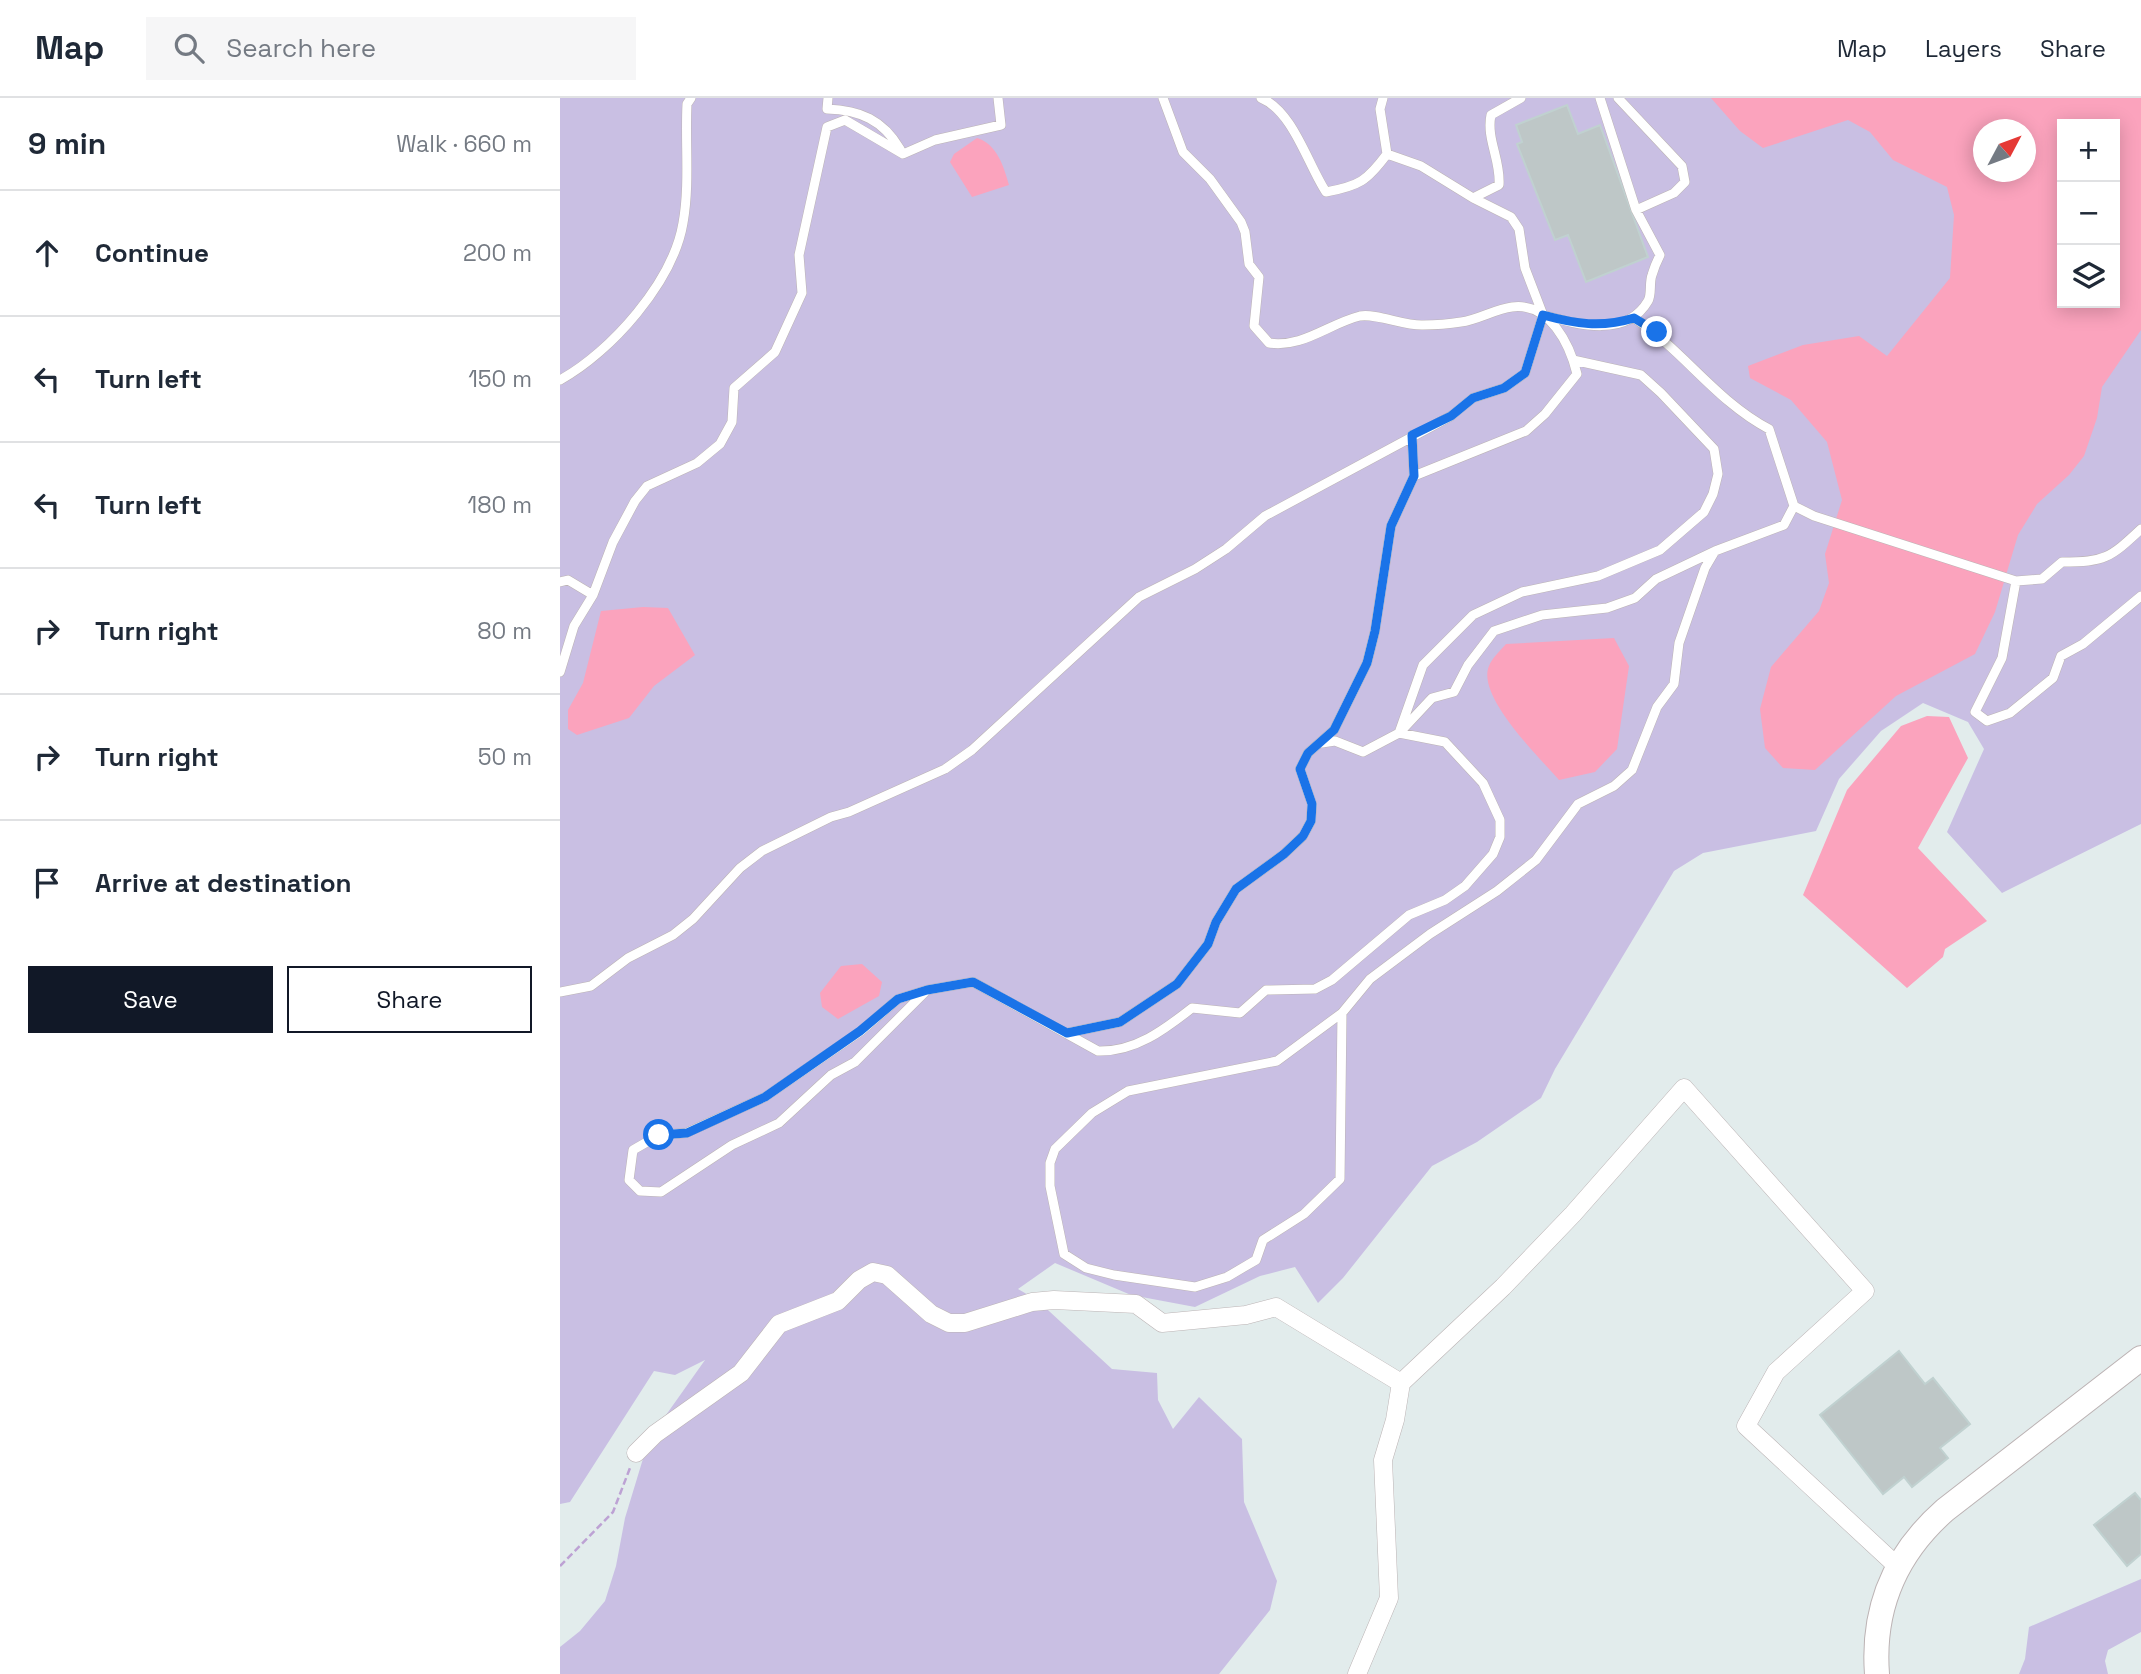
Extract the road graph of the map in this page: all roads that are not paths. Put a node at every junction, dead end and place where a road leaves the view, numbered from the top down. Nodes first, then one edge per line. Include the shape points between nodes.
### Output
1 (691, 98) edge
2 (828, 98) edge
3 (998, 98) edge
4 (1163, 98) edge
5 (1261, 98) edge
6 (1383, 98) edge
7 (1521, 98) edge
8 (1600, 98) edge
9 (1618, 98) edge
10 (903, 154) junction
11 (1387, 154) junction
12 (1473, 198) junction
13 (1636, 212) junction
14 (1543, 315) junction
15 (1634, 318) junction
16 (1573, 360) junction
17 (560, 380) edge
18 (1412, 435) junction
19 (1414, 476) junction
20 (1794, 506) junction
21 (2141, 529) edge
22 (1715, 551) junction
23 (560, 582) edge
24 (2017, 582) junction
25 (593, 595) junction
26 (2141, 596) edge
27 (560, 672) edge
28 (1399, 733) junction
29 (1322, 743) junction
30 (927, 990) junction
31 (560, 992) edge
32 (1342, 1013) junction
33 (1067, 1033) junction
34 (2141, 1358) edge
35 (1401, 1383) junction
36 (636, 1453) road end
37 (1897, 1566) junction
38 (1357, 1674) edge
39 (1877, 1674) edge

1 - 17 lane via 687,104 683,222 673,258 614,338
2 - 10 lane via 827,109 866,115 890,132
3 - 10 lane via 1001,125 935,140
4 - 14 lane via 1183,152 1210,179 1245,232 1249,264 1259,277 1254,326 1269,343 1285,346 1362,315 1414,326 1463,322 1513,307 1528,307
5 - 11 lane via 1300,137 1309,167 1326,192 1350,188 1368,178
6 - 11 lane via 1380,109
7 - 12 lane via 1491,115 1499,185
8 - 13 lane
9 - 13 lane via 1682,166 1685,182 1674,194
10 - 25 lane via 845,120 827,127 799,255 802,293 780,343 734,388 732,422 720,444 697,463 647,486 635,501 612,542
11 - 12 lane via 1421,166
12 - 14 lane via 1511,217 1519,229 1525,268
13 - 15 lane via 1660,255 1651,276 1649,299
14 - 15 lane via 1585,326
14 - 16 lane via 1570,346
14 - 18 lane via 1525,373
15 - 20 lane via 1682,355 1717,394 1769,429
16 - 19 lane via 1577,374 1526,431
16 - 28 lane via 1640,375 1661,393 1714,449 1718,474 1713,494 1704,512 1660,550 1598,576 1522,592 1473,615 1423,665
18 - 19 lane
18 - 31 lane via 1265,516 1195,569 1139,597 972,750 945,769 762,851 673,935 628,958 591,986
19 - 29 lane via 1391,526 1367,663 1334,730
20 - 22 lane via 1784,525
20 - 24 lane
21 - 24 lane via 2115,553 2095,562 2062,562 2042,579
22 - 28 lane via 1656,579 1634,598 1574,614 1542,615 1494,631 1454,692 1432,698
22 - 32 lane via 1679,643 1674,684 1657,707 1632,770 1614,786 1578,804 1536,860 1370,979
23 - 25 lane via 568,580
24 - 26 lane via 2002,659 1975,712 1987,722 2010,713 2053,678 2062,656
25 - 27 lane via 574,626
28 - 29 lane via 1363,752 1335,741
28 - 33 lane via 1433,737 1457,752 1483,783 1500,820 1493,854 1465,887 1409,915 1352,966 1315,989 1266,990 1240,1013 1192,1008 1154,1036 1118,1052 1098,1051
29 - 33 lane via 1308,753 1300,769 1312,804 1311,821 1303,836 1236,889 1208,944 1177,984 1120,1022
30 - 30 lane via 855,1062 831,1075 779,1123 732,1145 661,1192 640,1191 629,1180 633,1150 643,1142 659,1135 687,1133 765,1097 898,999
30 - 33 lane via 973,982
32 - 32 lane via 1340,1179 1304,1214 1263,1240 1256,1260 1227,1277 1195,1287 1086,1268 1064,1254 1050,1163 1055,1149 1092,1114 1128,1091 1277,1061
34 - 37 street via 1937,1517
35 - 36 street via 1276,1307 1246,1315 1162,1323 1136,1304 1054,1300 958,1324 941,1321 894,1279 873,1272 838,1301 779,1324 741,1373 655,1434
35 - 37 street via 1503,1287 1684,1088 1865,1291 1776,1372 1746,1426
35 - 38 street via 1382,1460 1390,1598
37 - 39 street via 1885,1592 1877,1631

